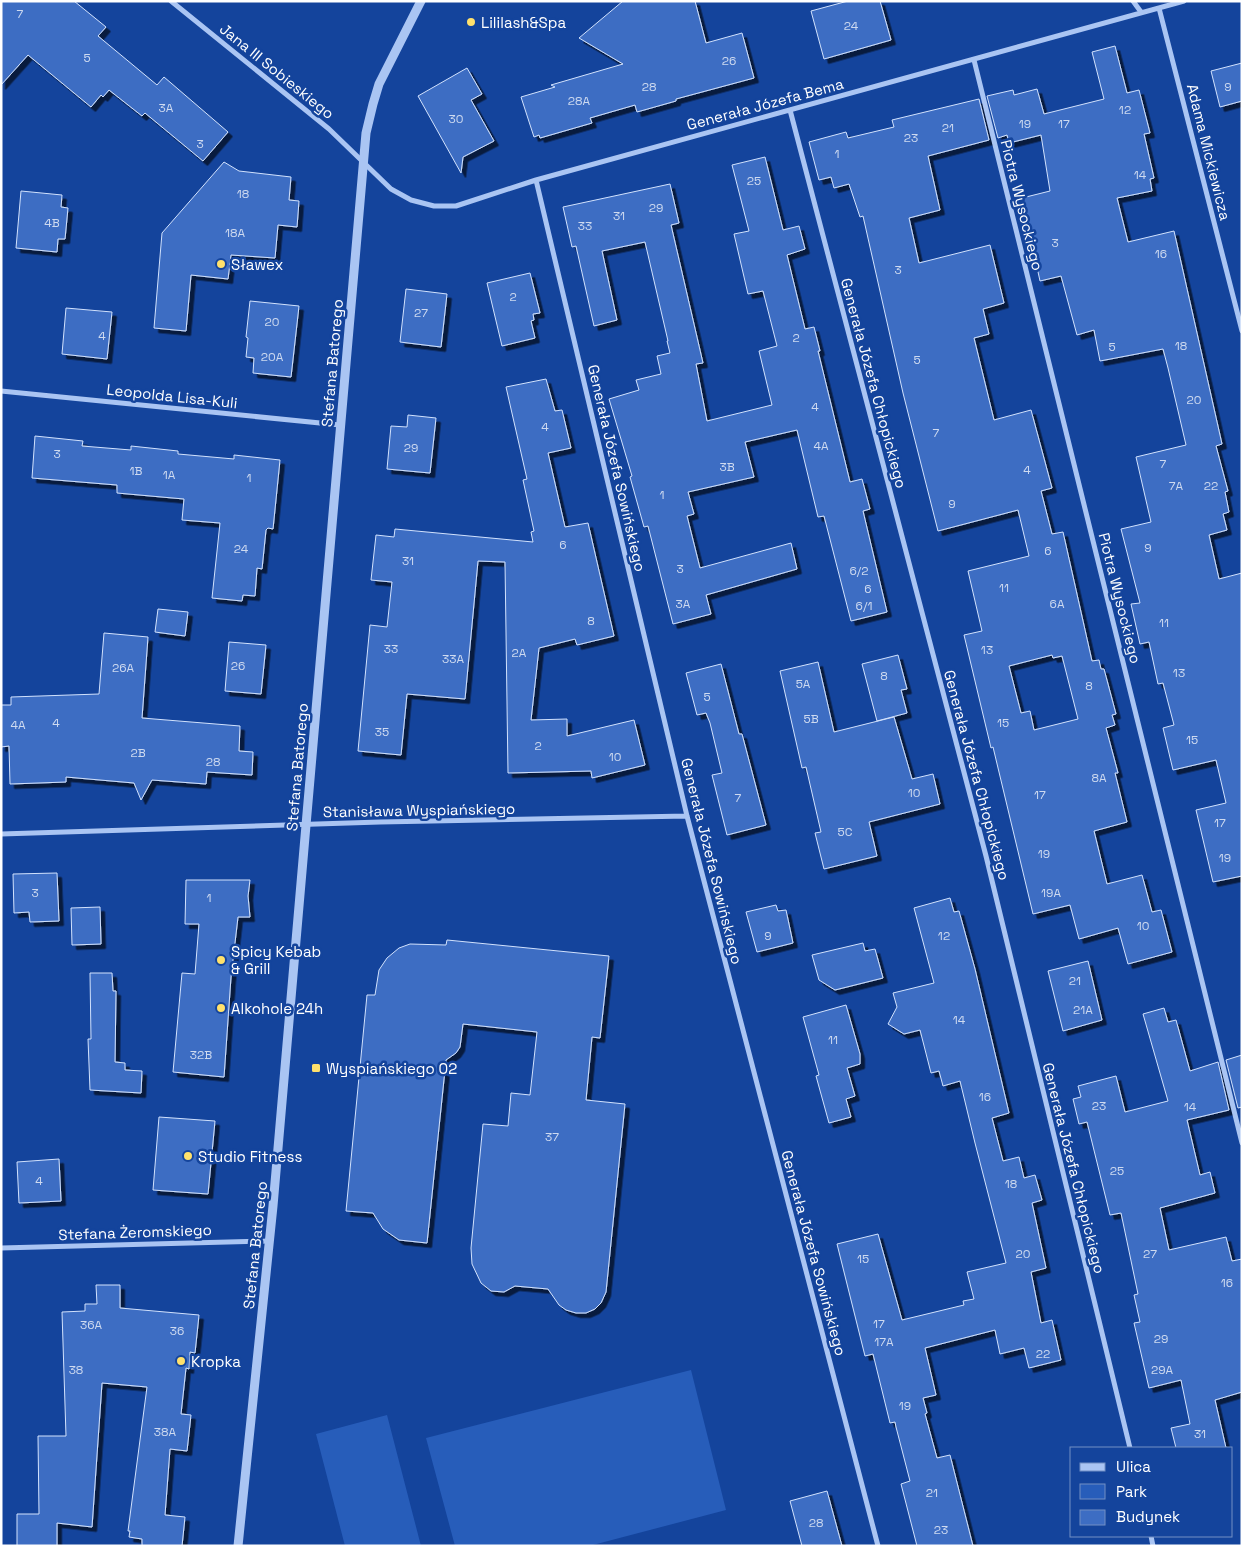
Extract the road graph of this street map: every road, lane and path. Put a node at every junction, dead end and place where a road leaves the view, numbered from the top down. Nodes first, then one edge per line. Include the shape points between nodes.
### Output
1 (171, 1) edge
2 (421, 1) edge
3 (1133, 1) edge
4 (1184, 1) edge
5 (1159, 8) junction
6 (1141, 12) junction
7 (974, 60) junction
8 (790, 110) junction
9 (364, 163) junction
10 (536, 180) junction
11 (1242, 331) edge
12 (1, 391) edge
13 (340, 425) junction
14 (687, 816) junction
15 (306, 825) junction
16 (1, 834) edge
17 (1242, 1143) edge
18 (269, 1241) junction
19 (1, 1248) edge
20 (1130, 1447) edge
21 (238, 1546) edge
22 (878, 1546) edge

1 - 9 street, Jana III Sobieskiego via 330,129
2 - 9 street, Stefana Batorego via 379,84 366,133
3 - 6 street
4 - 5 street, Generała Józefa Bema
5 - 6 street, Generała Józefa Bema
5 - 11 street, Adama Mickiewicza
6 - 7 street, Generała Józefa Bema
7 - 8 street, Generała Józefa Bema
7 - 17 street, Piotra Wysockiego
8 - 10 street, Generała Józefa Bema
8 - 20 street, Generała Józefa Chłopickiego via 986,856
9 - 10 street, Generała Józefa Bema via 392,189 410,200 434,206 456,206
9 - 13 street, Stefana Batorego
10 - 14 street, Generała Józefa Sowińskiego
12 - 13 street, Leopolda Lisa-Kuli
13 - 15 street, Stefana Batorego
14 - 15 street, Stanisława Wyspiańskiego
14 - 22 street, Generała Józefa Sowińskiego
15 - 16 street, Stanisława Wyspiańskiego
15 - 18 street, Stefana Batorego
18 - 19 street, Stefana Żeromskiego
18 - 21 street, Stefana Batorego

